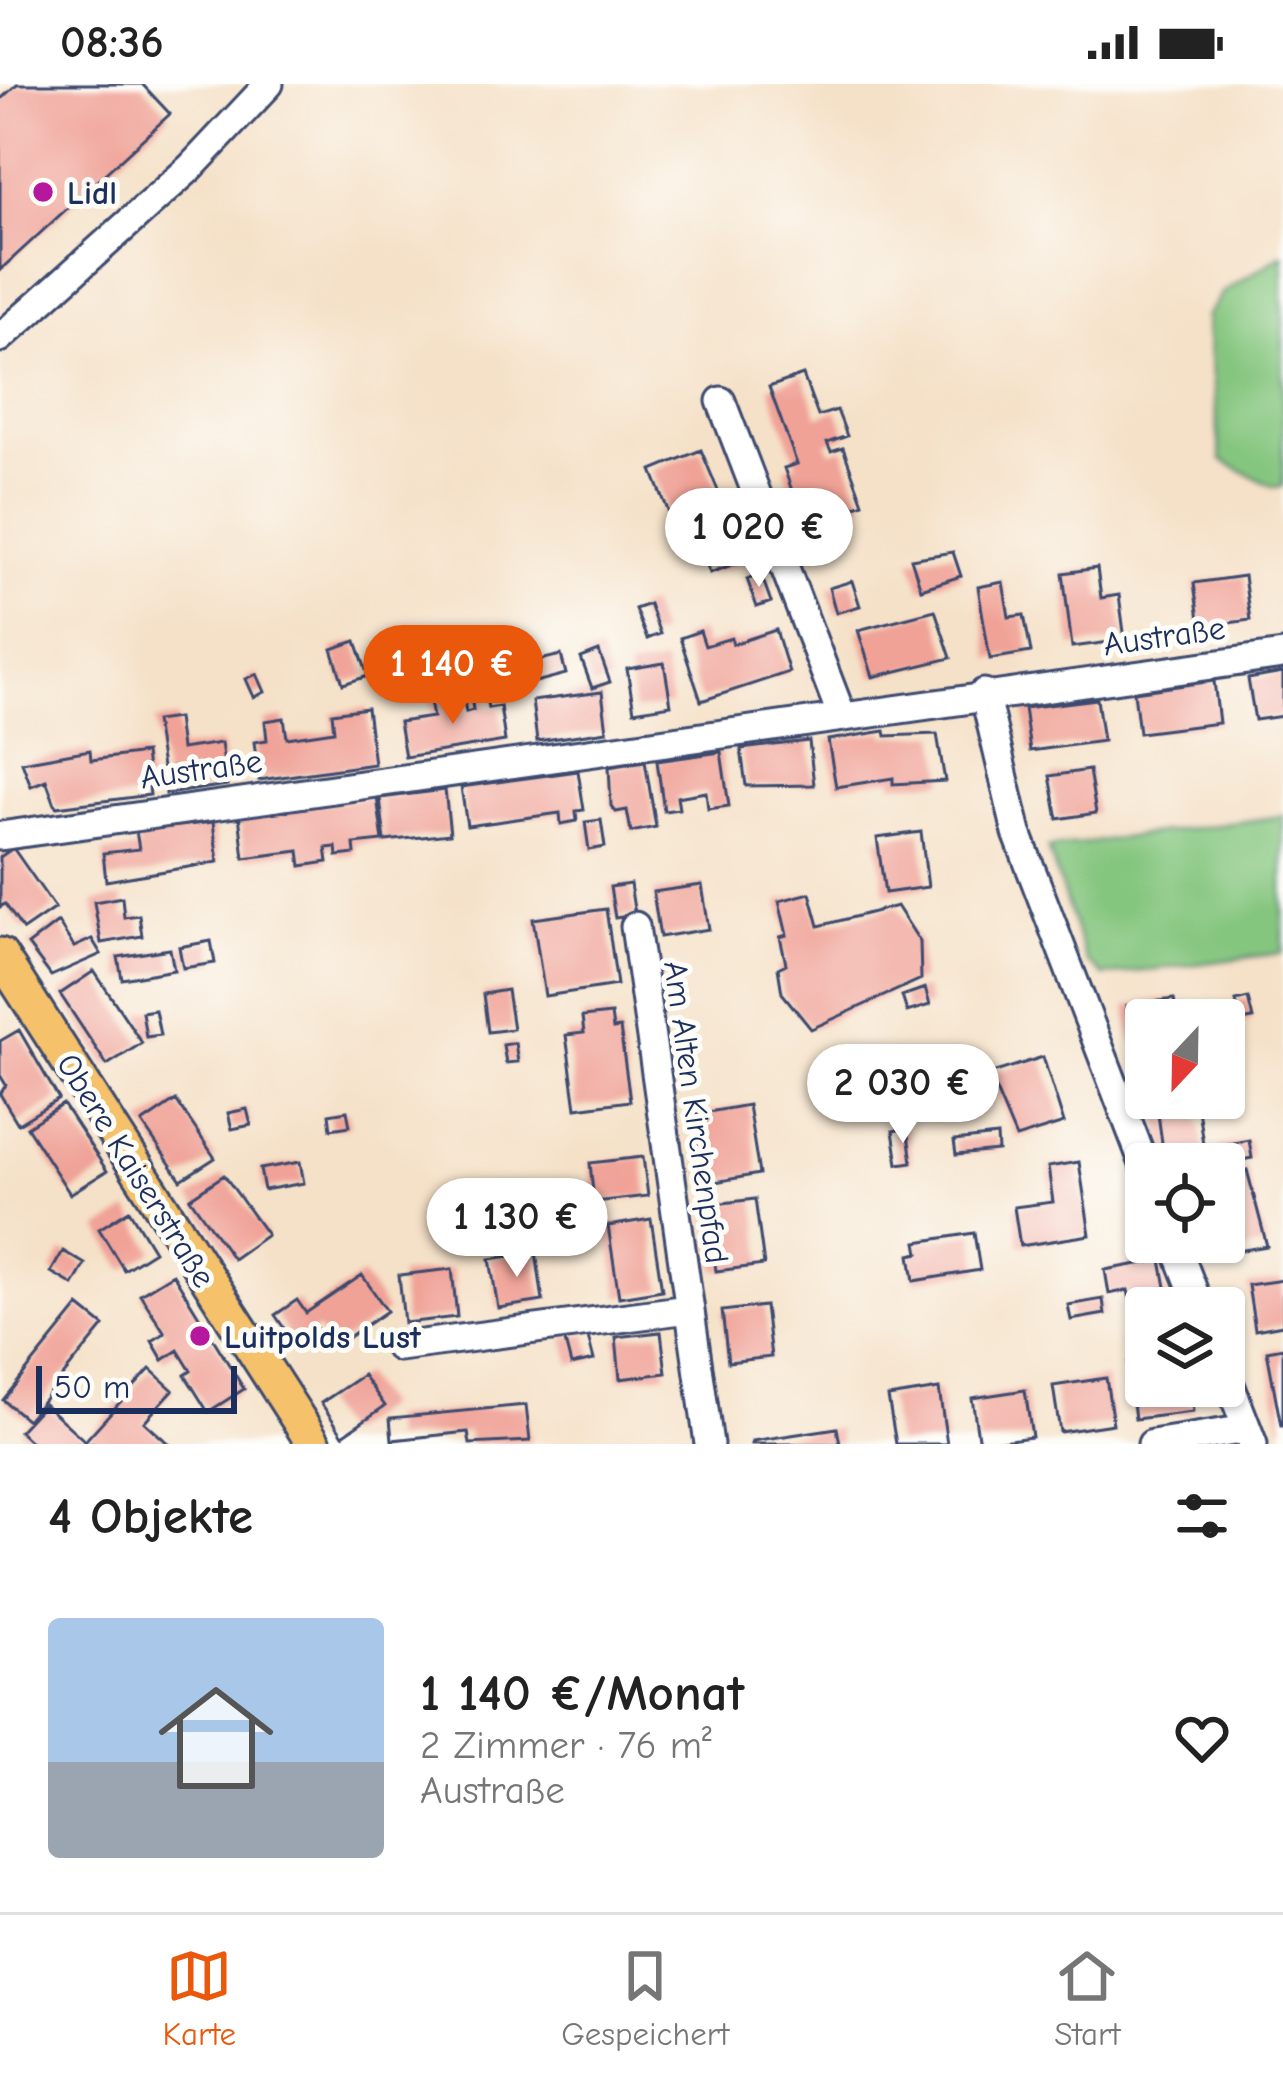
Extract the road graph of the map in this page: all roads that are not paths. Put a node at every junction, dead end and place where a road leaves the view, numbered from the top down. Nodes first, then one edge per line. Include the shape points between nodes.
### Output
1 (269, 84) edge
2 (0, 338) edge
3 (722, 401) dead end
4 (1283, 655) edge
5 (984, 693) junction
6 (841, 715) junction
7 (0, 836) edge
8 (635, 926) dead end
9 (0, 955) edge
10 (1136, 1143) edge
11 (688, 1309) junction
12 (399, 1347) dead end
13 (1239, 1407) edge
14 (1250, 1436) edge
15 (314, 1444) edge
16 (709, 1444) edge
17 (1152, 1444) edge

1 - 2 street via 191,167
3 - 6 street
4 - 5 street, Austraße
5 - 6 street, Austraße
5 - 10 street via 1017,833
6 - 7 street, Austraße
8 - 11 street, Am Alten Kirchenpfad
9 - 15 main road, Obere Kaiserstraße
11 - 12 street, Am Alten Kirchenpfad
11 - 16 street, Am Alten Kirchenpfad
13 - 14 street
14 - 17 street

